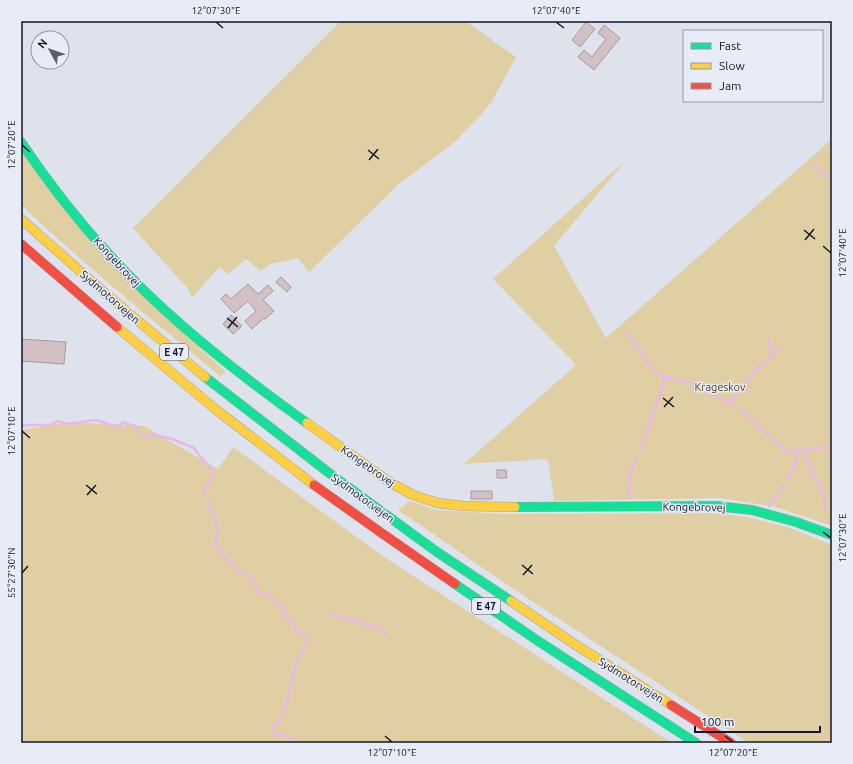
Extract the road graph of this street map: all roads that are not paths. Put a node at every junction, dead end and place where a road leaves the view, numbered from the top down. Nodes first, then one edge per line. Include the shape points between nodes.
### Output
1 (21, 142) edge
2 (21, 220) edge
3 (21, 244) edge
4 (832, 535) edge
5 (696, 743) edge
6 (731, 743) edge

1 - 4 main road, Kongebrovej via 60,197 108,253 191,334 241,375 378,474 413,495 438,503 464,506 716,506 752,510
2 - 6 main road, Sydmotorvejen / E 47 via 165,344 333,476 437,552 576,645
3 - 5 main road, Sydmotorvejen / E 47 via 153,357 287,464 425,565

